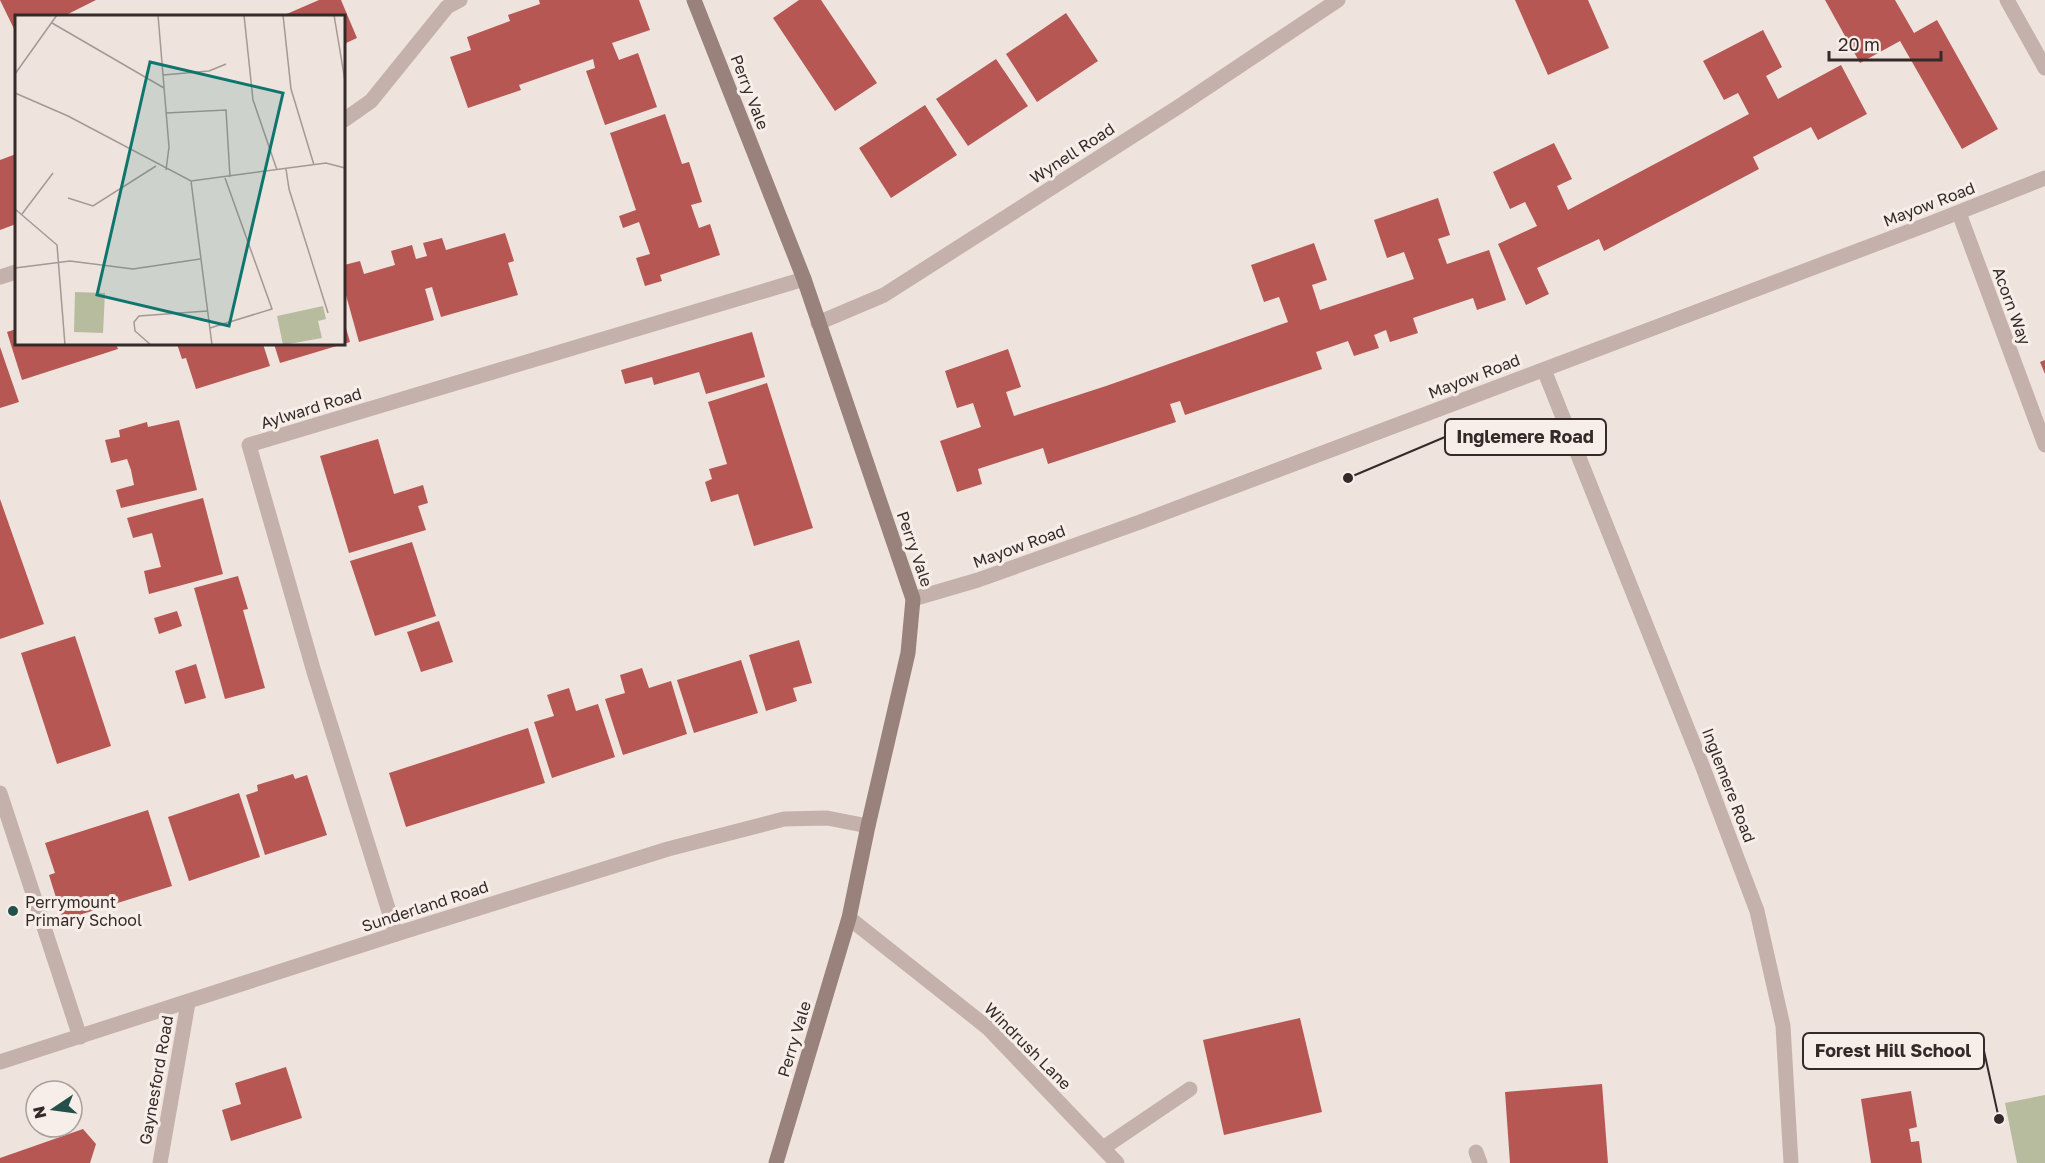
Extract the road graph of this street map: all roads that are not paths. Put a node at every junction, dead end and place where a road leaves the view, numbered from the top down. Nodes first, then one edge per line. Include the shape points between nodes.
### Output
1 (460, 0) edge
2 (694, 0) edge
3 (1338, 0) edge
4 (2007, 0) edge
5 (2045, 68) edge
6 (345, 119) edge
7 (2045, 178) edge
8 (1959, 213) junction
9 (15, 272) edge
10 (0, 277) edge
11 (804, 279) junction
12 (818, 323) junction
13 (1544, 370) junction
14 (2045, 445) edge
15 (913, 599) junction
16 (0, 793) edge
17 (868, 826) junction
18 (849, 918) junction
19 (396, 934) junction
20 (188, 1003) junction
21 (80, 1037) junction
22 (0, 1062) edge
23 (1190, 1089) dead end
24 (1103, 1148) junction
25 (160, 1163) edge
26 (776, 1163) edge
27 (1117, 1163) edge
28 (1791, 1163) edge

1 - 6 street via 447,7 371,101
2 - 11 main road, Perry Vale
3 - 12 street, Wynell Road via 884,295
4 - 5 street
7 - 8 street, Mayow Road
8 - 13 street, Mayow Road
8 - 14 street, Acorn Way
9 - 10 street
11 - 12 main road, Perry Vale
11 - 19 street, Aylward Road via 249,445 314,672
12 - 15 main road, Perry Vale
13 - 15 street, Mayow Road via 1140,522
13 - 28 street, Inglemere Road via 1757,911 1783,1026
15 - 17 main road, Perry Vale via 908,653
16 - 21 street
17 - 18 main road, Perry Vale
17 - 19 street, Sunderland Road via 827,818 784,819 668,849
18 - 24 street, Windrush Lane via 988,1028
18 - 26 main road, Perry Vale
19 - 20 street, Sunderland Road
20 - 21 street, Sunderland Road
20 - 25 street, Gaynesford Road
21 - 22 street, Sunderland Road
23 - 24 street
24 - 27 street, Windrush Lane

